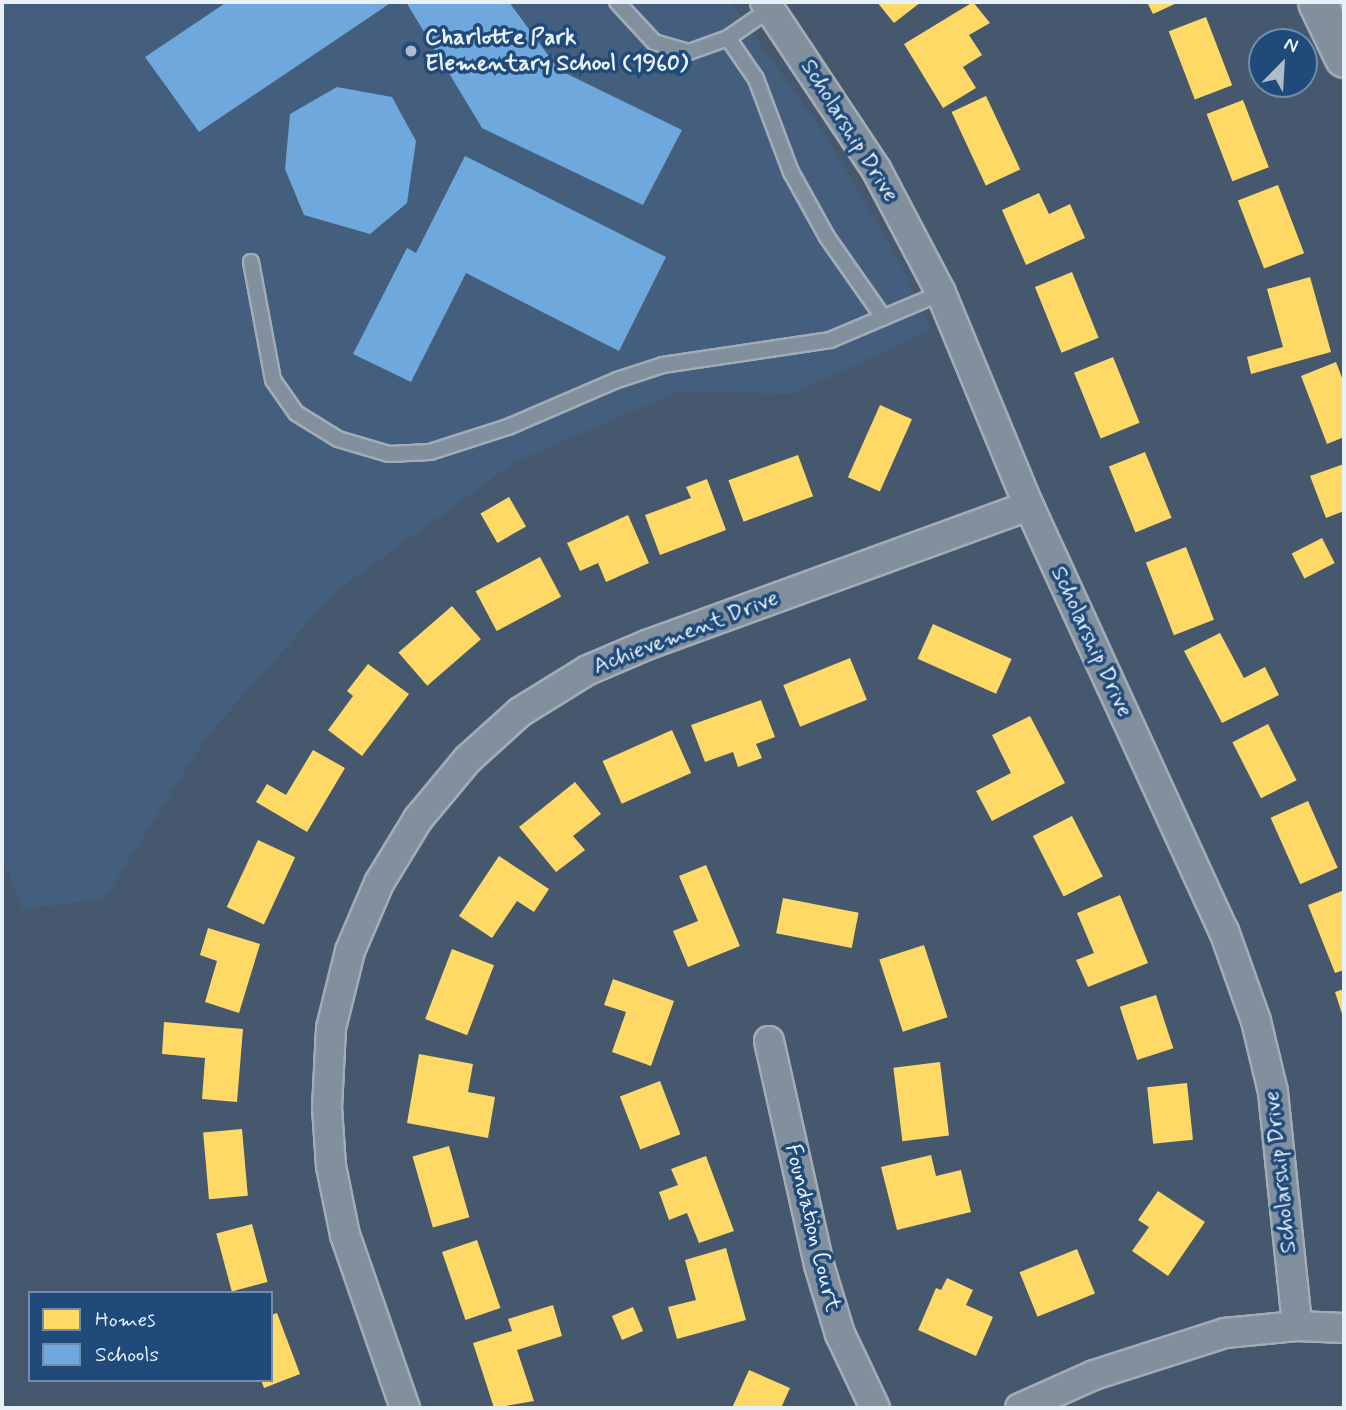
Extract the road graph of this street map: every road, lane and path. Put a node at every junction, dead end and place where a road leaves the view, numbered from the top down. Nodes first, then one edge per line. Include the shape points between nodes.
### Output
1 (617, 2) edge
2 (1317, 2) edge
3 (768, 5) edge
4 (728, 38) junction
5 (1344, 58) edge
6 (251, 262) dead end
7 (941, 293) junction
8 (883, 317) junction
9 (1029, 506) junction
10 (769, 1041) dead end
11 (1297, 1325) junction
12 (1344, 1328) edge
13 (405, 1408) edge
14 (876, 1408) edge
15 (1020, 1408) edge

1 - 4 lane via 654,42 689,52
2 - 5 street
3 - 4 lane
3 - 7 street, Scholarship Drive via 876,169
4 - 8 lane via 756,79 791,172 827,237
6 - 8 lane via 273,380 296,413 338,439 388,454 430,452 508,427 663,365 830,340
7 - 8 lane
7 - 9 street, Scholarship Drive
9 - 11 street, Scholarship Drive via 1224,931 1256,1021 1273,1092
9 - 13 street, Achievement Drive via 588,670 520,712 468,759 418,820 379,883 350,951 331,1028 327,1108 331,1166 345,1235
10 - 14 street, Foundation Court via 819,1265 840,1334
11 - 12 street
11 - 15 street via 1225,1333 1157,1353

